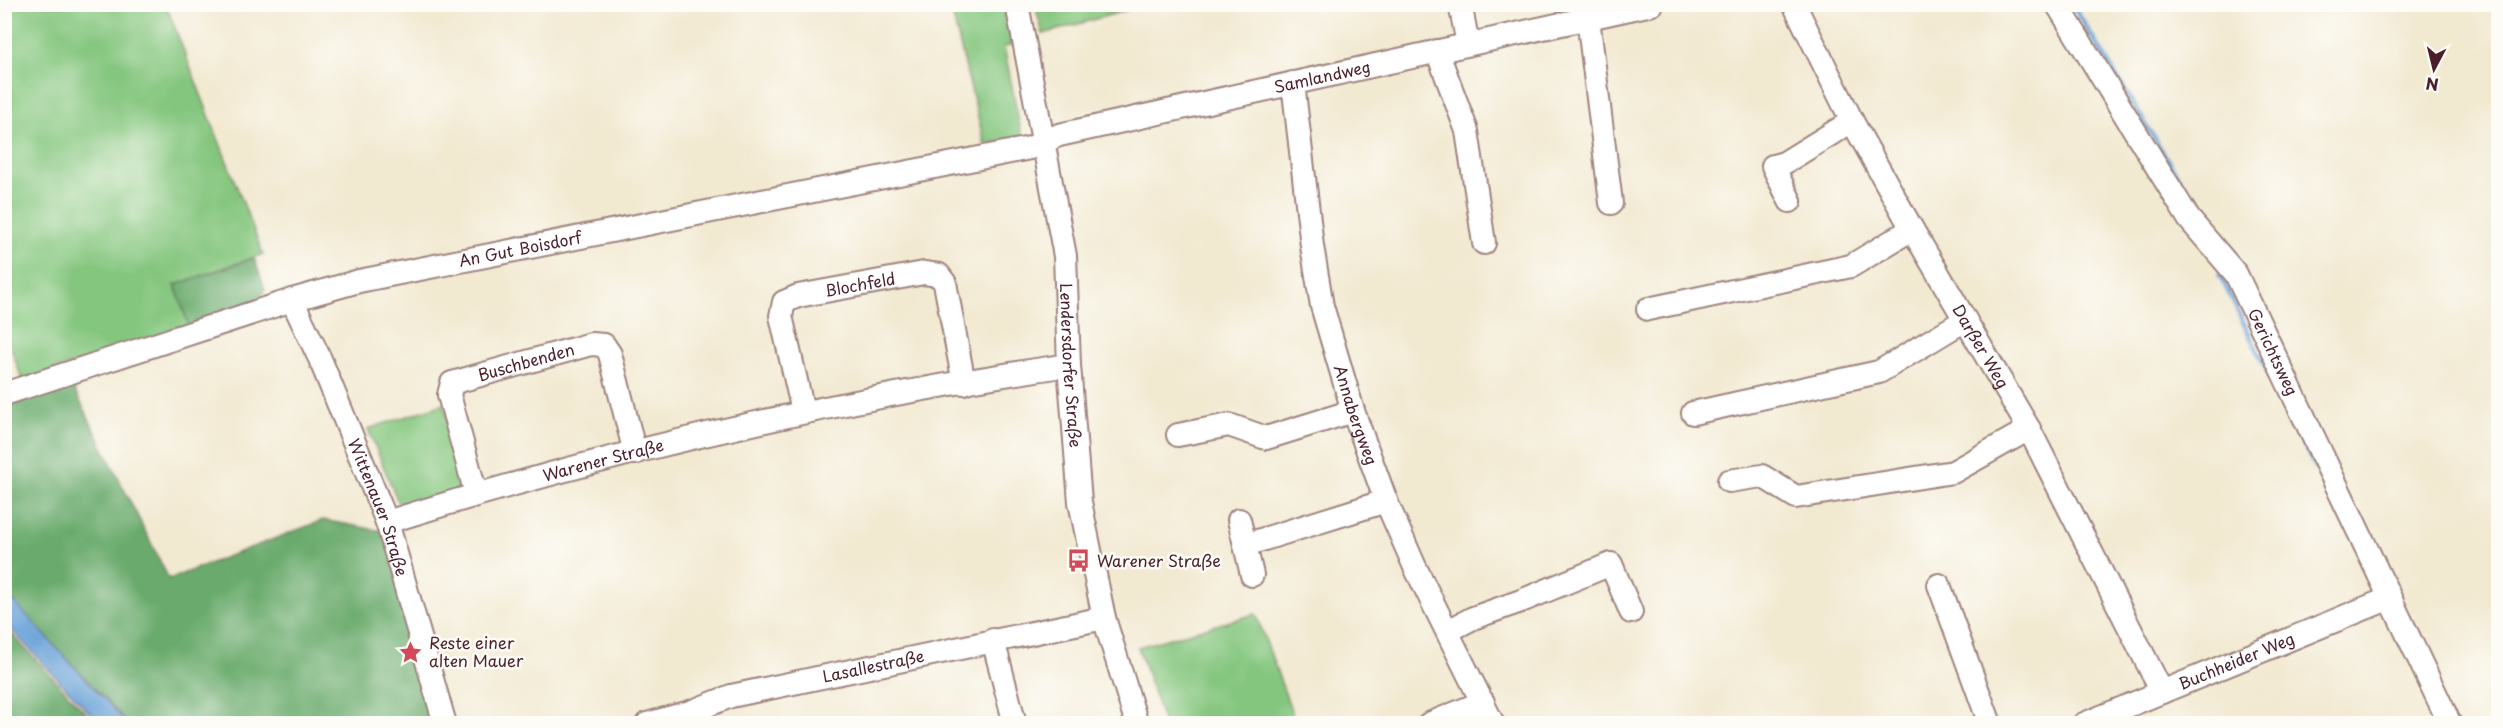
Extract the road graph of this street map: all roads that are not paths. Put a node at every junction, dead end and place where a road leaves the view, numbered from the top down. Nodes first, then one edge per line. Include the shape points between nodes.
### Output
1 (1017, 4) edge
2 (1460, 4) edge
3 (1652, 4) edge
4 (1794, 4) edge
5 (2057, 4) edge
6 (1596, 13) edge
7 (1468, 44) junction
8 (1437, 51) junction
9 (1293, 83) junction
10 (1852, 121) junction
11 (1044, 143) junction
12 (1790, 201) dead end
13 (1611, 203) dead end
14 (1912, 229) junction
15 (1484, 243) dead end
16 (292, 300) junction
17 (1648, 309) dead end
18 (1965, 320) junction
19 (1069, 364) junction
20 (964, 383) junction
21 (4, 393) edge
22 (803, 411) junction
23 (1353, 411) junction
24 (1693, 413) dead end
25 (2029, 429) junction
26 (1178, 435) dead end
27 (635, 453) junction
28 (1729, 481) dead end
29 (476, 494) junction
30 (1386, 501) junction
31 (1239, 520) dead end
32 (387, 522) junction
33 (1245, 544) junction
34 (1252, 575) dead end
35 (1939, 585) dead end
36 (2390, 598) junction
37 (1631, 612) dead end
38 (1104, 618) junction
39 (1448, 631) junction
40 (993, 640) junction
41 (2162, 692) junction
42 (1483, 702) junction
43 (703, 716) edge
44 (445, 723) edge
45 (647, 723) edge
46 (1015, 723) edge
47 (1137, 723) edge
48 (1429, 723) edge
49 (1492, 723) edge
50 (1990, 723) edge
51 (2084, 723) edge
52 (2450, 723) edge

1 - 11 street, Lendersdorfer Straße
2 - 7 street
3 - 6 street, Samlandweg
4 - 10 street, Darßer Weg
5 - 36 street, Gerichtsweg via 2189,219 2236,274
6 - 7 street, Samlandweg
6 - 13 street
7 - 8 street, Samlandweg
8 - 9 street, Samlandweg
8 - 15 street via 1467,131
9 - 11 street, Samlandweg via 1059,135
9 - 23 street, Annabergweg via 1322,306
10 - 12 street via 1773,166
10 - 14 street, Darßer Weg
11 - 16 street, An Gut Boisdorf via 849,186 359,281
11 - 19 street, Lendersdorfer Straße via 1065,256
14 - 17 street via 1851,266
14 - 18 street, Darßer Weg
16 - 21 street, An Gut Boisdorf
16 - 32 street, Wittenauer Straße
18 - 24 street via 1879,372
18 - 25 street, Darßer Weg
19 - 20 street, Warener Straße
19 - 38 street, Lendersdorfer Straße via 1080,502
20 - 22 street, Warener Straße
20 - 22 street, Blochfeld via 945,283 939,275 924,273 798,296 784,302 781,316
22 - 27 street, Warener Straße
23 - 26 street via 1266,438 1229,425
23 - 30 street, Annabergweg
25 - 28 street via 1953,472 1796,497 1762,476
25 - 41 street, Darßer Weg
27 - 29 street, Warener Straße
27 - 29 street, Buschbenden via 610,354 604,345 591,344 452,383 449,395
29 - 32 street, Warener Straße
30 - 33 street
30 - 39 street, Annabergweg
31 - 33 street
32 - 44 street, Wittenauer Straße
33 - 34 street
35 - 50 street
36 - 41 street, Buchheider Weg
36 - 52 street, Gerichtsweg
37 - 39 street via 1611,564
38 - 40 street, Lasallestraße
38 - 47 street, Lendersdorfer Straße
39 - 42 street, Annabergweg
40 - 43 street, Lasallestraße via 731,696
40 - 46 street
41 - 51 street, Buchheider Weg
42 - 48 street
42 - 49 street, Annabergweg
43 - 45 street, Lasallestraße

